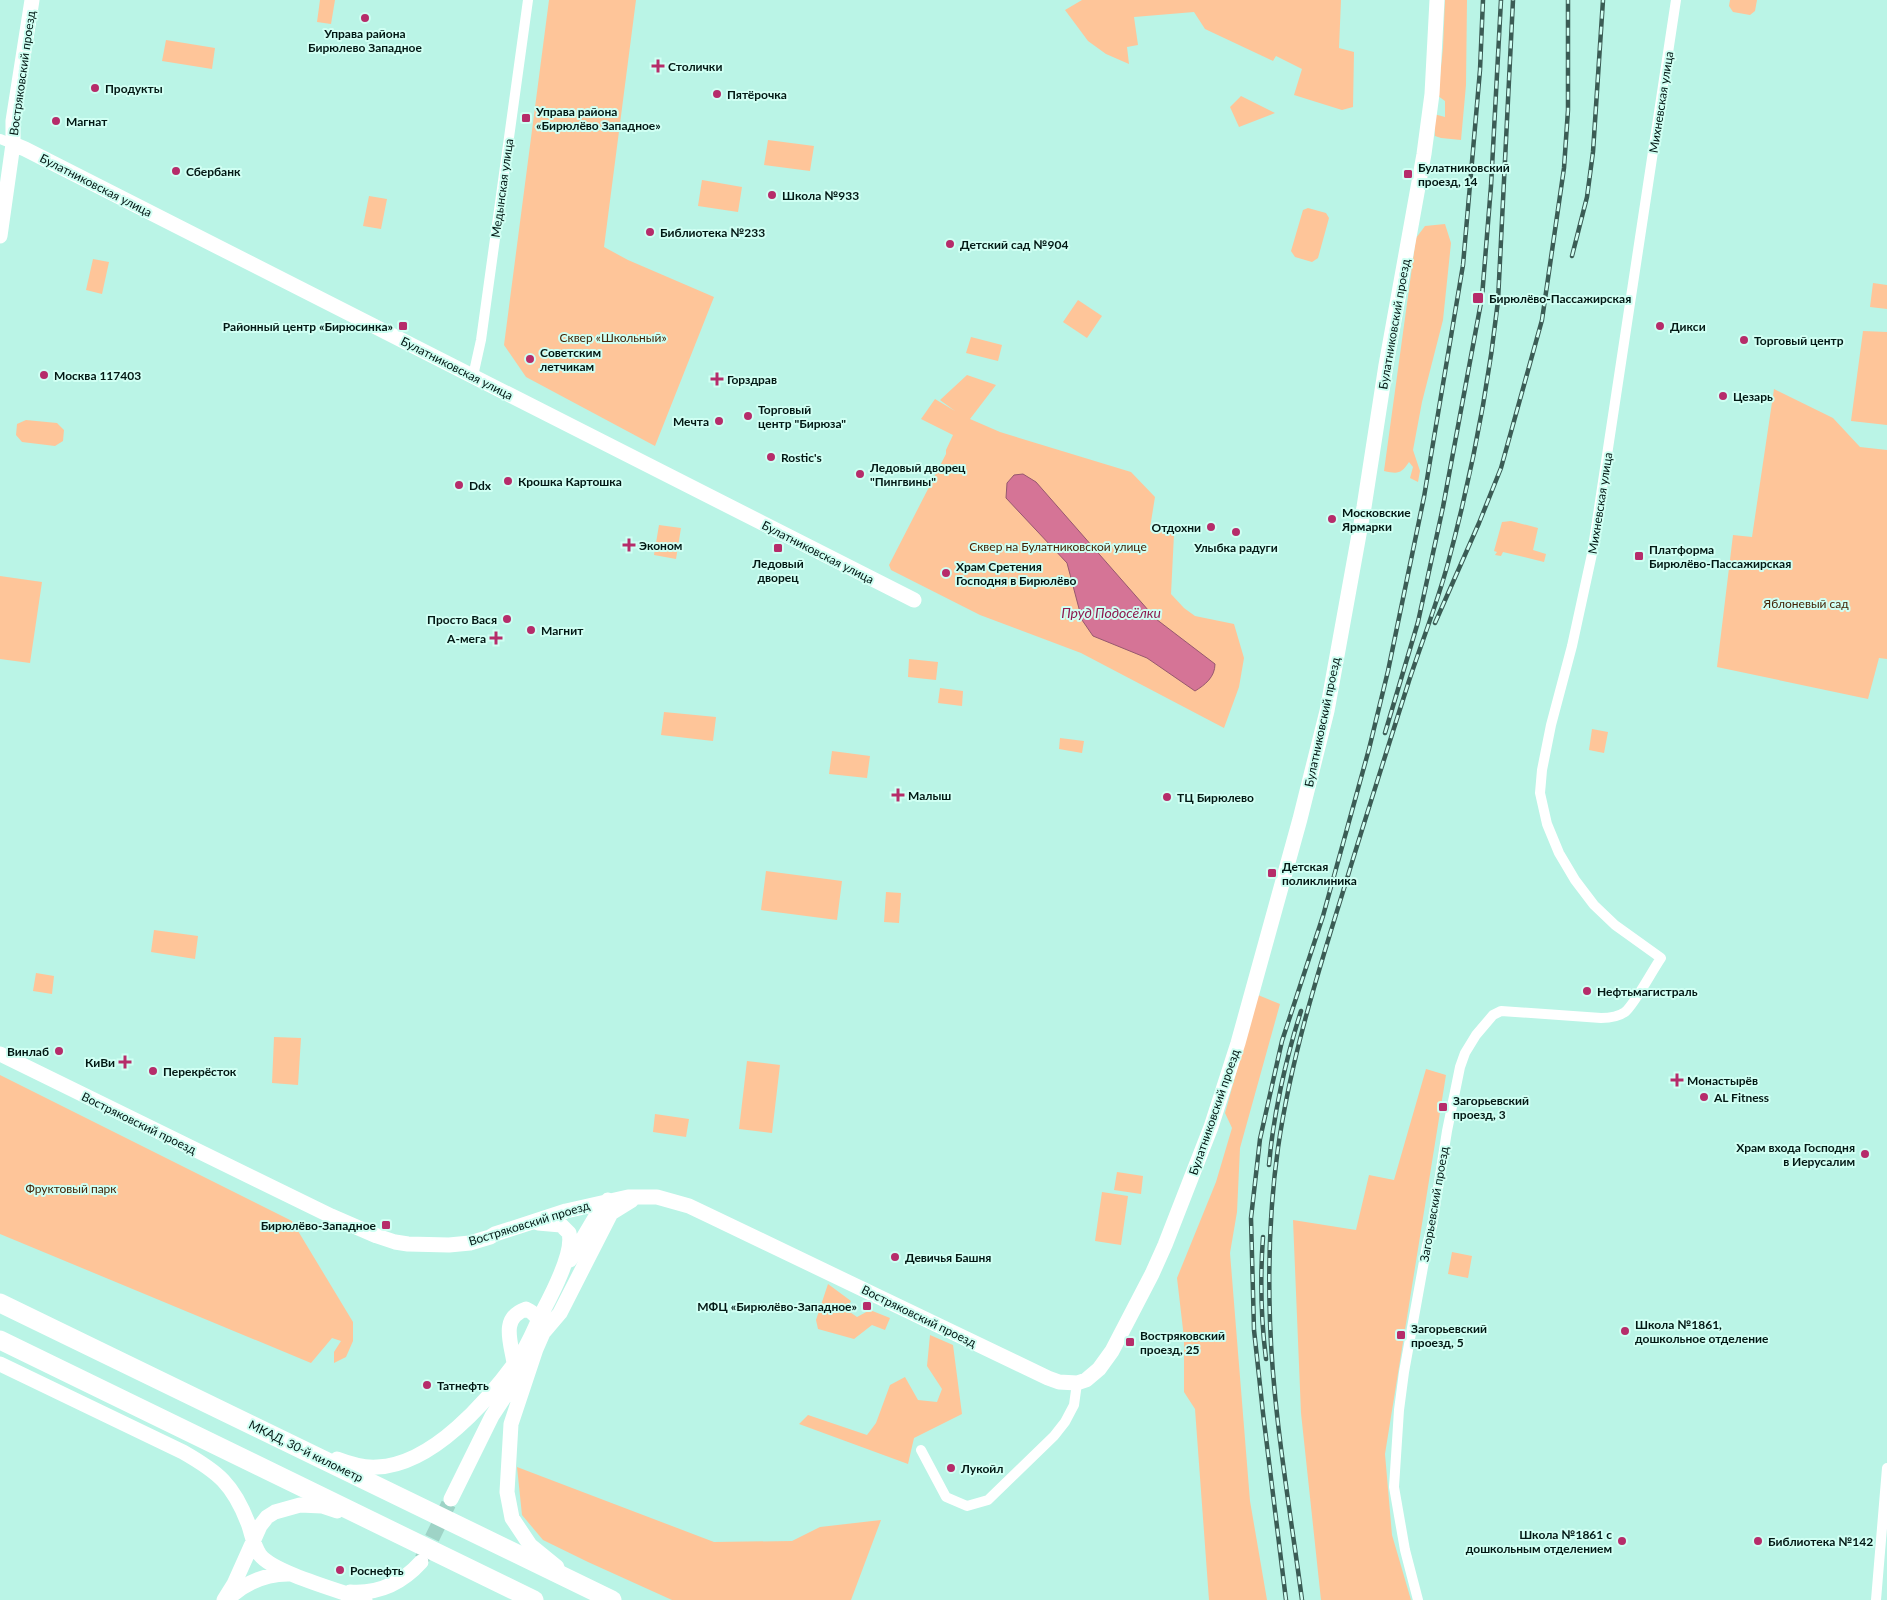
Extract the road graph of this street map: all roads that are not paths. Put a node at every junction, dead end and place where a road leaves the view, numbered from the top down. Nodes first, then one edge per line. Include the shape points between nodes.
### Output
1 (32, 0) edge
2 (528, 0) edge
3 (1437, 0) edge
4 (1676, 0) edge
5 (6, 141) edge
6 (0, 236) edge
7 (473, 376) junction
8 (914, 600) dead end
9 (1661, 958) joint
10 (0, 1054) edge
11 (638, 1196) junction
12 (601, 1205) junction
13 (531, 1223) junction
14 (597, 1238) junction
15 (563, 1269) junction
16 (0, 1302) edge
17 (541, 1326) junction
18 (0, 1340) edge
19 (536, 1349) junction
20 (514, 1363) junction
21 (0, 1364) edge
22 (1077, 1389) junction
23 (499, 1404) junction
24 (274, 1436) junction
25 (921, 1450) dead end
26 (1887, 1468) edge
27 (451, 1499) tunnel mouth
28 (254, 1540) junction
29 (412, 1541) junction
30 (421, 1562) tunnel mouth
31 (300, 1577) junction
32 (332, 1588) junction
33 (225, 1600) edge
34 (365, 1600) edge
35 (534, 1600) edge
36 (612, 1600) edge
37 (1418, 1600) edge
38 (1876, 1600) edge

1 - 5 street, Востряковский проезд via 13,120
2 - 7 street, Медынская улица via 482,340
3 - 22 street, Булатниковский проезд via 1432,94 1424,154 1355,558 1318,752 1238,1043 1197,1164 1152,1274 1124,1328 1099,1369
4 - 9 street, Михневская улица via 1592,554 1551,725 1540,793 1547,824 1575,880 1615,925
5 - 6 street, Востряковский проезд
5 - 7 street, Булатниковская улица
7 - 8 street, Булатниковская улица
9 - 37 street, Загорьевский проезд via 1633,1003 1616,1017 1501,1011 1493,1015 1465,1053 1447,1131 1399,1410 1394,1487
10 - 13 street, Востряковский проезд via 377,1236 408,1244 449,1245 470,1243
11 - 12 street, Востряковский проезд
11 - 14 street via 611,1213
11 - 22 street, Востряковский проезд via 657,1197 690,1206 1033,1372
12 - 13 street, Востряковский проезд
12 - 14 street
12 - 15 street
13 - 15 street via 561,1225 570,1233
14 - 17 street via 560,1313
15 - 17 street
16 - 24 highway, МКАД, 30-й километр
17 - 19 street
17 - 20 street
17 - 20 street via 533,1312 526,1309 513,1316 509,1330
18 - 29 highway
19 - 23 street
19 - 36 street via 511,1424 507,1484 512,1518 530,1545 544,1557
20 - 23 street via 512,1376
20 - 24 street via 479,1408 446,1436 418,1455 390,1465 361,1466
21 - 28 street via 205,1465 232,1489
22 - 25 street via 1070,1414 1054,1436 988,1500 967,1506 946,1497
23 - 27 street
24 - 36 highway, МКАД, 30-й километр
26 - 38 street
28 - 29 street via 267,1517 300,1504 311,1504 338,1511
28 - 31 street via 266,1561
28 - 33 street
29 - 35 highway
30 - 32 street via 401,1580 374,1591
31 - 32 street
31 - 33 street via 280,1574 265,1577 242,1587
32 - 34 street

